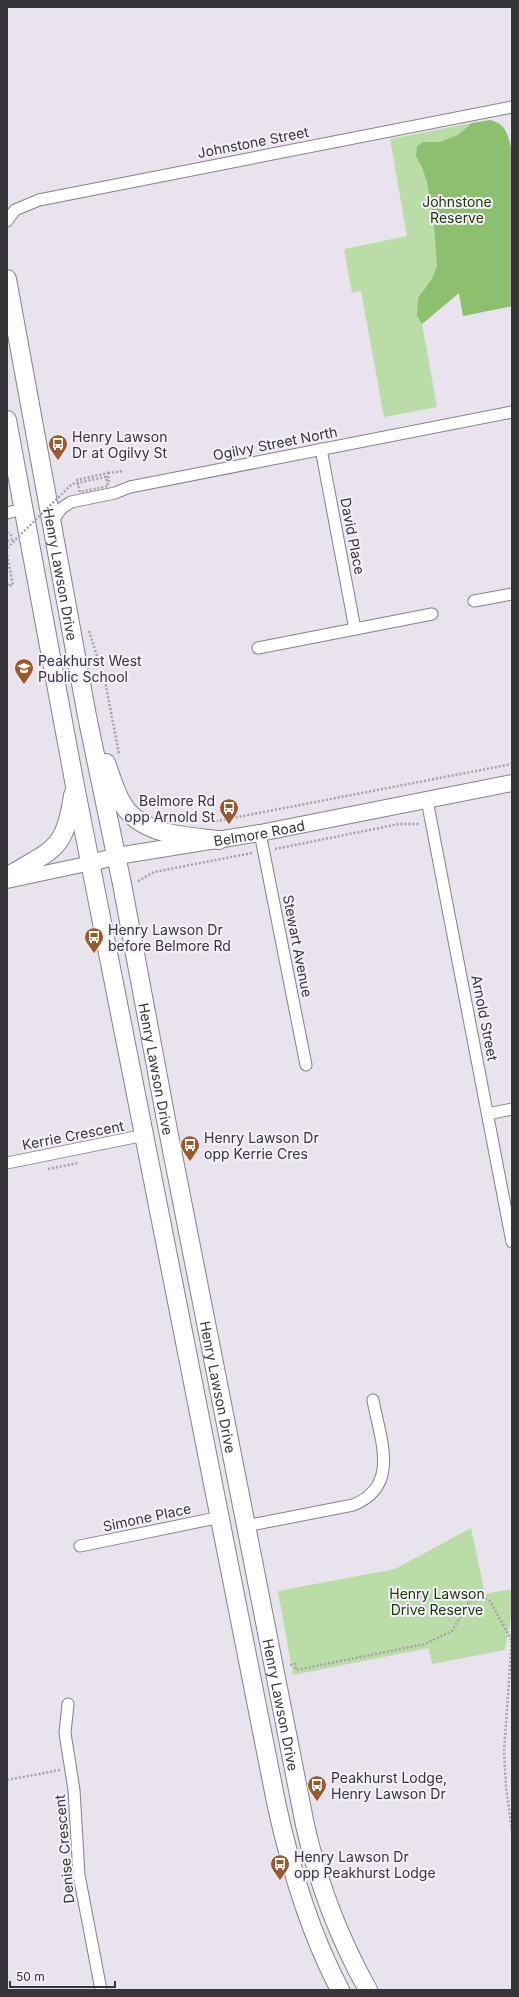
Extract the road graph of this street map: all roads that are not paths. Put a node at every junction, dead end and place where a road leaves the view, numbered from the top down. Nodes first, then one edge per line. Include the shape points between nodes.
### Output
1 (512, 107) edge
2 (7, 220) edge
3 (7, 279) edge
4 (512, 412) edge
5 (7, 420) edge
6 (321, 449) junction
7 (15, 511) edge
8 (52, 521) junction
9 (512, 594) edge
10 (474, 601) dead end
11 (432, 614) dead end
12 (355, 629) junction
13 (258, 648) dead end
14 (87, 716) junction
15 (512, 783) edge
16 (75, 786) junction
17 (427, 800) junction
18 (260, 833) junction
19 (219, 840) junction
20 (117, 856) junction
21 (91, 863) junction
22 (7, 877) edge
23 (7, 881) edge
24 (306, 1065) dead end
25 (512, 1109) edge
26 (488, 1114) junction
27 (145, 1135) junction
28 (7, 1163) edge
29 (512, 1242) edge
30 (373, 1400) dead end
31 (221, 1517) junction
32 (246, 1526) junction
33 (80, 1546) dead end
34 (68, 1704) dead end
35 (101, 1990) edge
36 (340, 1990) edge
37 (368, 1990) edge

1 - 2 street, Johnstone Street via 39,200 16,210
3 - 8 main road, Henry Lawson Drive
4 - 6 street, Ogilvy Street North
5 - 7 main road, Henry Lawson Drive
6 - 8 street, Ogilvy Street North via 130,487 115,493 71,502 62,508
6 - 12 street, David Place
7 - 16 main road, Henry Lawson Drive
8 - 14 main road, Henry Lawson Drive
9 - 10 street
11 - 12 street
12 - 13 street
14 - 19 main road via 122,804 136,820 156,830
14 - 20 main road, Henry Lawson Drive
15 - 17 main road, Belmore Road
16 - 21 main road, Henry Lawson Drive
16 - 22 main road via 71,811 62,839 40,859
17 - 18 main road, Belmore Road
17 - 26 street, Arnold Street
18 - 19 main road, Belmore Road
18 - 24 street, Stewart Avenue
19 - 20 main road, Belmore Road
20 - 21 main road, Belmore Road
20 - 32 main road, Henry Lawson Drive
21 - 23 street, Belmore Road
21 - 27 main road, Henry Lawson Drive
25 - 26 street
26 - 29 street, Arnold Street
27 - 28 street, Kerrie Crescent
27 - 31 main road, Henry Lawson Drive
30 - 32 street via 384,1462 382,1478 371,1494 353,1505
31 - 33 street, Simone Place
31 - 36 main road, Henry Lawson Drive via 284,1835 310,1922
32 - 37 main road, Henry Lawson Drive via 310,1849 334,1921
34 - 35 street, Denise Crescent via 65,1733 75,1801 80,1881

